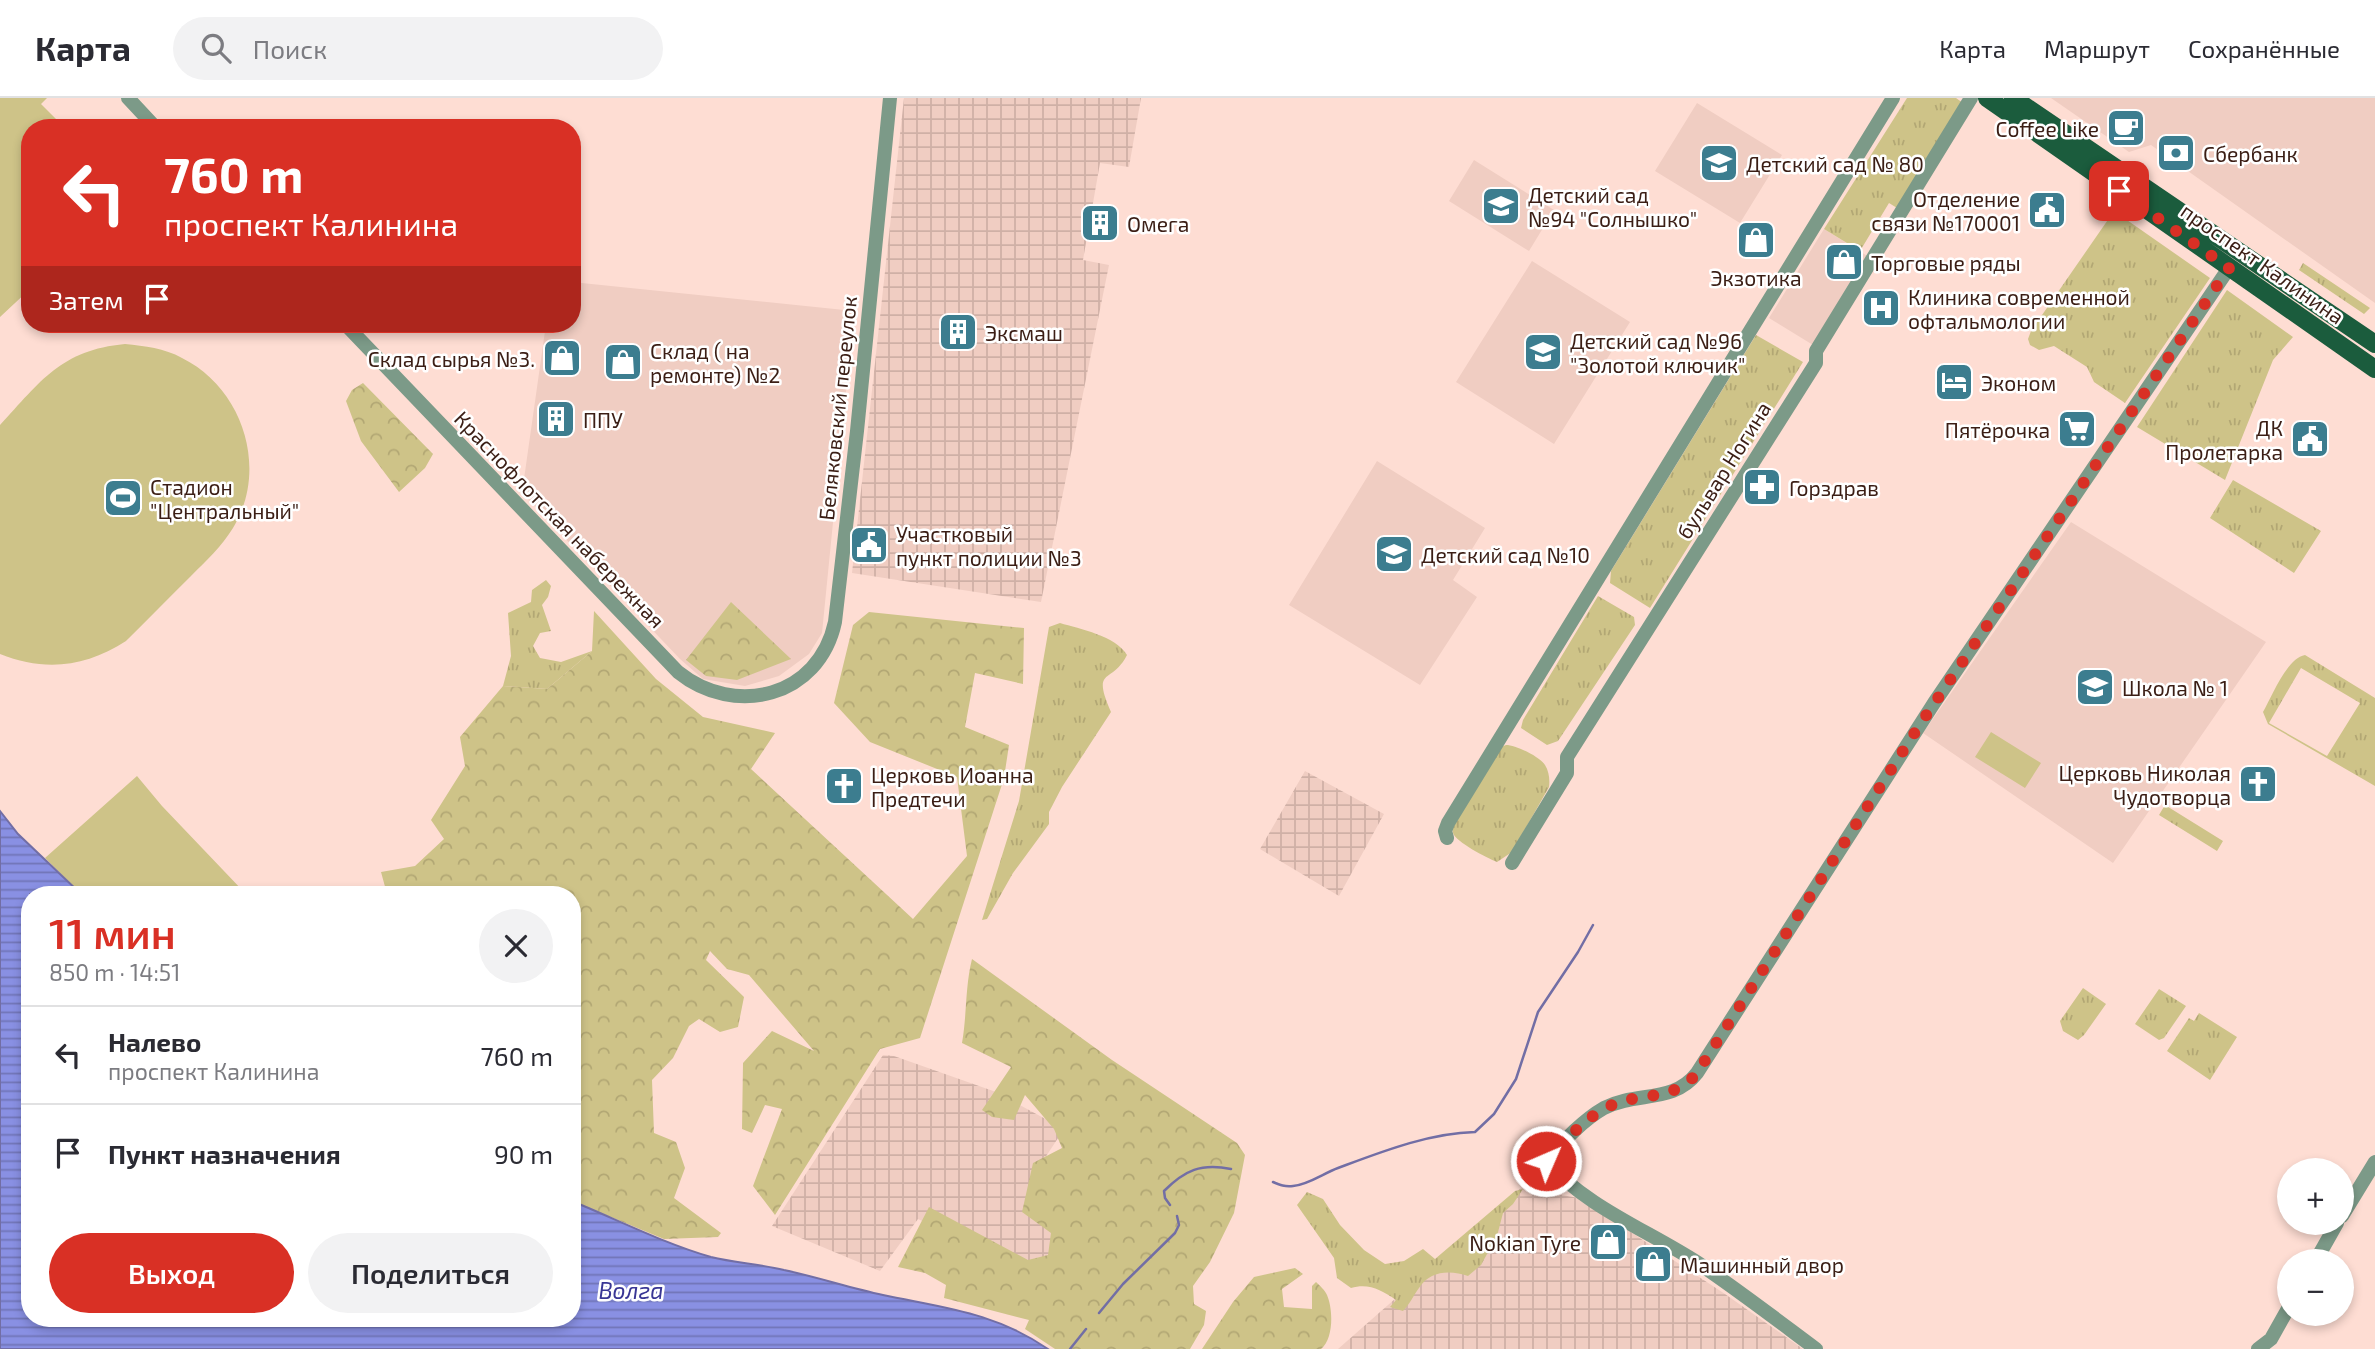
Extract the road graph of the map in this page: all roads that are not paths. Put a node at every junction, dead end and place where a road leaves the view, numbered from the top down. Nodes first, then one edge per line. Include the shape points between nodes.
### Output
1 (128, 98) edge
2 (890, 98) edge
3 (1893, 98) edge
4 (1971, 98) edge
5 (1987, 98) edge
6 (2013, 98) edge
7 (148, 119) edge
8 (2247, 258) junction
9 (2229, 268) junction
10 (354, 333) edge
11 (2375, 344) edge
12 (2375, 369) edge
13 (770, 694) joint
14 (1447, 831) dead end
15 (1512, 863) dead end
16 (1546, 1161) junction
17 (2375, 1162) edge
18 (1529, 1178) dead end
19 (2354, 1196) edge
20 (2278, 1326) edge
21 (1816, 1349) edge
22 (2258, 1349) edge

1 - 7 street
2 - 13 street, Беляковский переулок via 835,622 814,665
3 - 14 street
4 - 15 street, бульвар Ногина via 1816,351 1816,363 1567,757 1567,773
5 - 9 main road, проспект Калинина
6 - 8 main road, проспект Калинина
8 - 9 main road
8 - 11 main road, проспект Калинина
9 - 12 main road, проспект Калинина
9 - 16 street via 1940,694 1697,1073 1673,1092 1604,1109
10 - 13 street, Краснофлотская набережная via 678,672 729,696
16 - 18 street
16 - 21 street via 1585,1196 1699,1264
17 - 19 street
20 - 22 street

